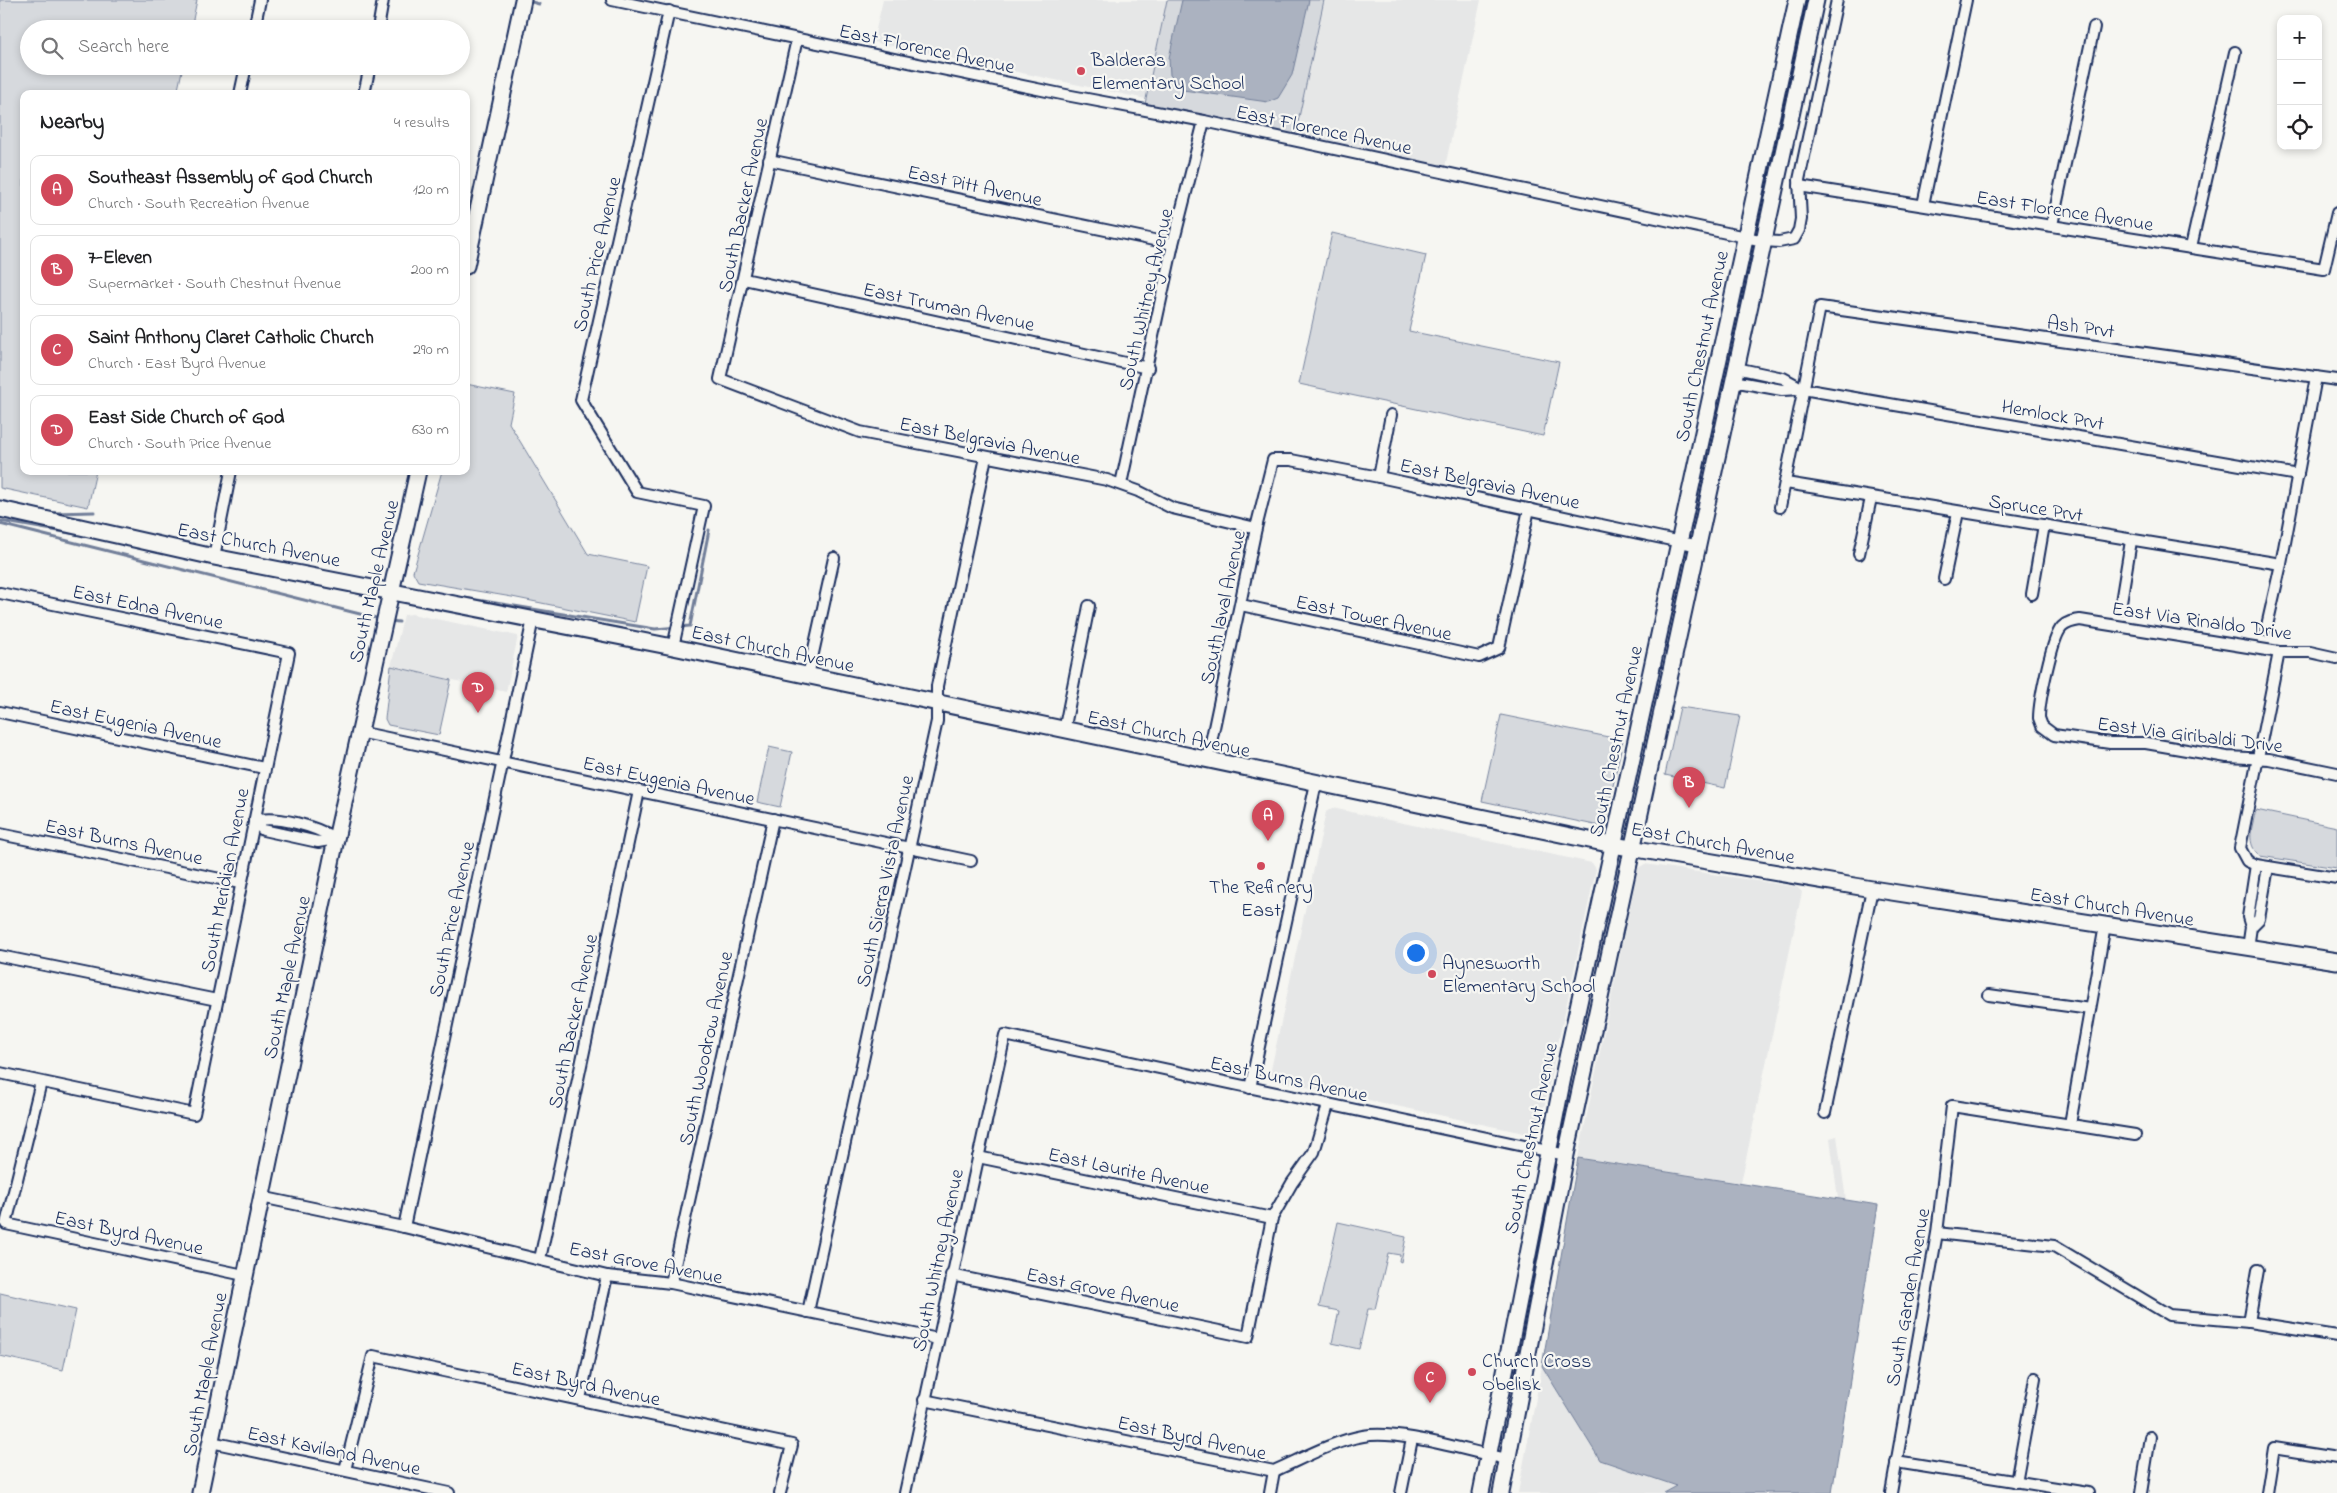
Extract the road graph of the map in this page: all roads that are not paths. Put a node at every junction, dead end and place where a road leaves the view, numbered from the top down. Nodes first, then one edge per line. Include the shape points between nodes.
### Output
1 (260, 0) edge
2 (384, 0) edge
3 (523, 0) edge
4 (612, 0) edge
5 (1797, 0) edge
6 (1816, 0) edge
7 (1837, 0) edge
8 (1966, 0) edge
9 (669, 11) junction
10 (256, 20) edge
11 (380, 20) edge
12 (2094, 27) dead end
13 (797, 39) junction
14 (2235, 52) dead end
15 (244, 75) edge
16 (368, 75) edge
17 (241, 90) edge
18 (365, 90) edge
19 (1204, 121) junction
20 (769, 160) junction
21 (1799, 186) junction
22 (1923, 205) junction
23 (2337, 212) edge
24 (2052, 225) junction
25 (1746, 237) junction
26 (1764, 241) junction
27 (1174, 244) junction
28 (470, 247) edge
29 (2191, 248) junction
30 (744, 279) junction
31 (1148, 368) junction
32 (1735, 374) junction
33 (2316, 377) junction
34 (720, 379) joint
35 (2337, 380) edge
36 (1803, 388) junction
37 (1391, 415) dead end
38 (986, 457) junction
39 (1273, 460) joint
40 (230, 475) edge
41 (417, 475) edge
42 (2298, 475) junction
43 (1379, 477) junction
44 (1786, 483) junction
45 (1120, 484) junction
46 (1871, 498) junction
47 (1780, 507) dead end
48 (0, 509) edge
49 (1529, 510) junction
50 (1958, 512) junction
51 (2044, 525) junction
52 (1256, 528) junction
53 (2131, 541) junction
54 (1678, 542) junction
55 (1698, 546) junction
56 (1859, 554) dead end
57 (214, 557) junction
58 (834, 558) dead end
59 (2281, 564) junction
60 (1944, 580) dead end
61 (390, 590) junction
62 (0, 593) edge
63 (2032, 594) dead end
64 (1241, 605) junction
65 (1089, 606) dead end
66 (2120, 608) dead end
67 (534, 619) junction
68 (2266, 630) dead end
69 (673, 648) junction
70 (2279, 652) junction
71 (289, 653) joint
72 (2337, 658) edge
73 (808, 676) junction
74 (937, 704) junction
75 (0, 712) edge
76 (2042, 726) joint
77 (1064, 731) junction
78 (360, 732) junction
79 (2257, 758) junction
80 (1207, 761) junction
81 (502, 762) junction
82 (264, 768) junction
83 (2337, 773) edge
84 (1316, 783) junction
85 (639, 791) junction
86 (773, 819) junction
87 (254, 821) junction
88 (0, 834) edge
89 (336, 839) junction
90 (1613, 845) junction
91 (1632, 848) junction
92 (909, 849) junction
93 (971, 861) dead end
94 (2256, 865) junction
95 (2268, 867) junction
96 (2337, 878) edge
97 (240, 883) junction
98 (1872, 889) junction
99 (2105, 925) junction
100 (2251, 927) junction
101 (2248, 948) junction
102 (0, 957) edge
103 (2337, 961) edge
104 (1989, 995) dead end
105 (218, 1000) junction
106 (2090, 1009) junction
107 (1005, 1035) joint
108 (0, 1073) edge
109 (41, 1082) junction
110 (1250, 1088) junction
111 (1328, 1105) junction
112 (1825, 1112) dead end
113 (2070, 1124) junction
114 (2135, 1135) dead end
115 (1547, 1151) junction
116 (1566, 1154) junction
117 (978, 1157) junction
118 (261, 1197) junction
119 (1272, 1218) junction
120 (404, 1227) junction
121 (1937, 1233) junction
122 (540, 1259) junction
123 (2258, 1270) dead end
124 (244, 1275) junction
125 (951, 1275) junction
126 (606, 1276) junction
127 (671, 1283) junction
128 (808, 1312) junction
129 (2249, 1322) junction
130 (2337, 1336) edge
131 (938, 1339) junction
132 (2035, 1378) dead end
133 (580, 1399) junction
134 (924, 1400) junction
135 (2150, 1437) dead end
136 (1412, 1439) junction
137 (211, 1442) junction
138 (1488, 1455) junction
139 (2337, 1458) edge
140 (1507, 1459) junction
141 (1896, 1462) junction
142 (345, 1470) junction
143 (1274, 1472) junction
144 (2016, 1482) junction
145 (200, 1493) edge
146 (450, 1493) edge
147 (780, 1493) edge
148 (905, 1493) edge
149 (1270, 1493) edge
150 (1401, 1493) edge
151 (1481, 1493) edge
152 (1501, 1493) edge
153 (1891, 1493) edge
154 (2088, 1493) edge
155 (2141, 1493) edge
156 (2267, 1493) edge

1 - 10 street
2 - 11 street
3 - 28 main road
4 - 9 street, East Florence Avenue
5 - 25 main road, South Chestnut Avenue
6 - 26 main road, South Chestnut Avenue
7 - 21 street
8 - 22 street
9 - 13 street, East Florence Avenue
9 - 69 street, South Price Avenue via 581,400 637,492 704,506
12 - 24 street
13 - 19 street, East Florence Avenue
13 - 20 street, South Backer Avenue
14 - 29 street
15 - 17 street
16 - 18 street
19 - 25 street, East Florence Avenue
19 - 27 street, South Whitney Avenue
20 - 27 street, East Pitt Avenue
20 - 30 street, South Backer Avenue
21 - 22 street, East Florence Avenue
21 - 26 street, East Florence Avenue via 1801,219 1794,239
22 - 24 street, East Florence Avenue
23 - 29 street, East Florence Avenue via 2324,269
24 - 29 street, East Florence Avenue
25 - 26 street, East Florence Avenue
25 - 54 main road, South Chestnut Avenue
26 - 32 main road, South Chestnut Avenue
27 - 31 street, South Whitney Avenue
30 - 31 street, East Truman Avenue
30 - 34 street, South Backer Avenue
31 - 45 street, South Whitney Avenue
32 - 36 street, Hemlock Prvt via 1782,390
32 - 55 main road, South Chestnut Avenue
33 - 35 street, Ash Prvt
33 - 36 street, Ash Prvt via 1820,307
33 - 42 street
34 - 38 street, East Belgravia Avenue via 860,432
36 - 42 street, Hemlock Prvt
36 - 44 street
37 - 43 street
38 - 45 street, East Belgravia Avenue
38 - 74 street, South Sierra Vista Avenue via 937,686
39 - 43 street, East Belgravia Avenue via 1290,460
39 - 52 street, South laval Avenue
40 - 57 street
41 - 61 main road, South Maple Avenue
42 - 59 street
43 - 49 street, East Belgravia Avenue
44 - 46 street, Spruce Prvt
44 - 47 street
45 - 52 street, East Belgravia Avenue via 1172,508
46 - 50 street, Spruce Prvt
46 - 56 street
48 - 57 main road, East Church Avenue
49 - 54 street, East Belgravia Avenue
49 - 64 street, East Tower Avenue via 1499,648 1479,657
50 - 51 street, Spruce Prvt
50 - 60 street
51 - 53 street, Spruce Prvt
51 - 63 street
52 - 64 street, South laval Avenue
53 - 59 street, Spruce Prvt
53 - 66 street
54 - 55 street, East Belgravia Avenue
54 - 90 main road, South Chestnut Avenue
55 - 91 main road, South Chestnut Avenue
57 - 61 main road, East Church Avenue
58 - 73 street
59 - 68 street
61 - 67 main road, East Church Avenue
61 - 78 main road, South Maple Avenue
62 - 71 street, East Edna Avenue
64 - 80 street, South laval Avenue
65 - 77 street
67 - 69 main road, East Church Avenue
67 - 81 street, South Price Avenue
69 - 73 main road, East Church Avenue
70 - 72 street, East Via Rinaldo Drive via 2310,652
70 - 76 street, East Via Rinaldo Drive via 2070,621 2063,625 2054,639 2039,710
70 - 79 street
71 - 82 street, South Meridian Avenue
73 - 74 main road, East Church Avenue
74 - 77 main road, East Church Avenue
74 - 92 street, South Sierra Vista Avenue via 937,721
75 - 82 street, East Eugenia Avenue
76 - 79 street, East Via Giribaldi Drive via 2054,735
77 - 80 main road, East Church Avenue
78 - 81 street, East Eugenia Avenue
78 - 89 main road, South Maple Avenue
79 - 83 street, East Via Giribaldi Drive
79 - 94 street via 2240,848 2247,861
80 - 84 main road, East Church Avenue
81 - 85 street, East Eugenia Avenue
81 - 120 street, South Price Avenue
82 - 87 street, South Meridian Avenue
84 - 90 main road, East Church Avenue
84 - 110 street
85 - 86 street, East Eugenia Avenue
85 - 122 street, South Backer Avenue
86 - 92 street, East Eugenia Avenue
86 - 127 street, South Woodrow Avenue
87 - 89 street via 263,830 318,842
87 - 97 street, South Meridian Avenue
88 - 97 street, East Burns Avenue
89 - 118 main road, South Maple Avenue
90 - 91 main road, East Church Avenue
90 - 115 main road, South Chestnut Avenue
91 - 98 main road, East Church Avenue
91 - 116 main road, South Chestnut Avenue
92 - 93 street, East Eugenia Avenue
92 - 128 street, South Sierra Vista Avenue
94 - 95 street
94 - 100 street via 2248,917
95 - 96 street
95 - 100 street via 2259,919
97 - 105 street, South Meridian Avenue
98 - 99 main road, East Church Avenue
98 - 112 street
99 - 101 main road, East Church Avenue
99 - 106 street
100 - 101 street
101 - 103 main road, East Church Avenue
102 - 105 street
104 - 106 street
105 - 109 street, South Meridian Avenue via 194,1114
106 - 113 street
107 - 110 street, East Burns Avenue
107 - 117 street, South Whitney Avenue
108 - 109 street
109 - 124 street, East Byrd Avenue via 6,1224
110 - 111 street, East Burns Avenue
111 - 115 street, East Burns Avenue
111 - 119 street via 1314,1152
113 - 114 street
113 - 121 street, South Garden Avenue via 1952,1106
115 - 116 street, East Burns Avenue
115 - 138 main road, South Chestnut Avenue
116 - 140 main road, South Chestnut Avenue
117 - 119 street, East Laurite Avenue
117 - 125 street, South Whitney Avenue
118 - 120 street, East Grove Avenue
118 - 124 main road, South Maple Avenue
119 - 125 street, East Grove Avenue via 1248,1337
120 - 122 street, East Grove Avenue
121 - 129 street via 2054,1246 2170,1315
121 - 141 street, South Garden Avenue
122 - 126 street, East Grove Avenue
123 - 129 street
124 - 137 main road, South Maple Avenue
125 - 131 street, South Whitney Avenue
126 - 127 street, East Grove Avenue
126 - 133 street
127 - 128 street, East Grove Avenue
128 - 131 street, East Grove Avenue
129 - 130 street
131 - 134 street, South Whitney Avenue
132 - 144 street
133 - 142 street, East Byrd Avenue via 373,1356
133 - 147 street, East Byrd Avenue via 792,1445
134 - 143 street, East Byrd Avenue
134 - 148 street, South Whitney Avenue
135 - 155 street
136 - 138 street, East Byrd Avenue
136 - 143 street, East Byrd Avenue via 1389,1435 1364,1436 1317,1452
136 - 150 street
137 - 142 street, East Kaviland Avenue
137 - 145 main road, South Maple Avenue
138 - 140 street, East Byrd Avenue
138 - 151 main road, South Chestnut Avenue
139 - 156 street via 2274,1448
140 - 152 main road, South Chestnut Avenue
141 - 144 street
141 - 153 street, South Garden Avenue
142 - 146 street, East Kaviland Avenue
143 - 149 street
144 - 154 street

